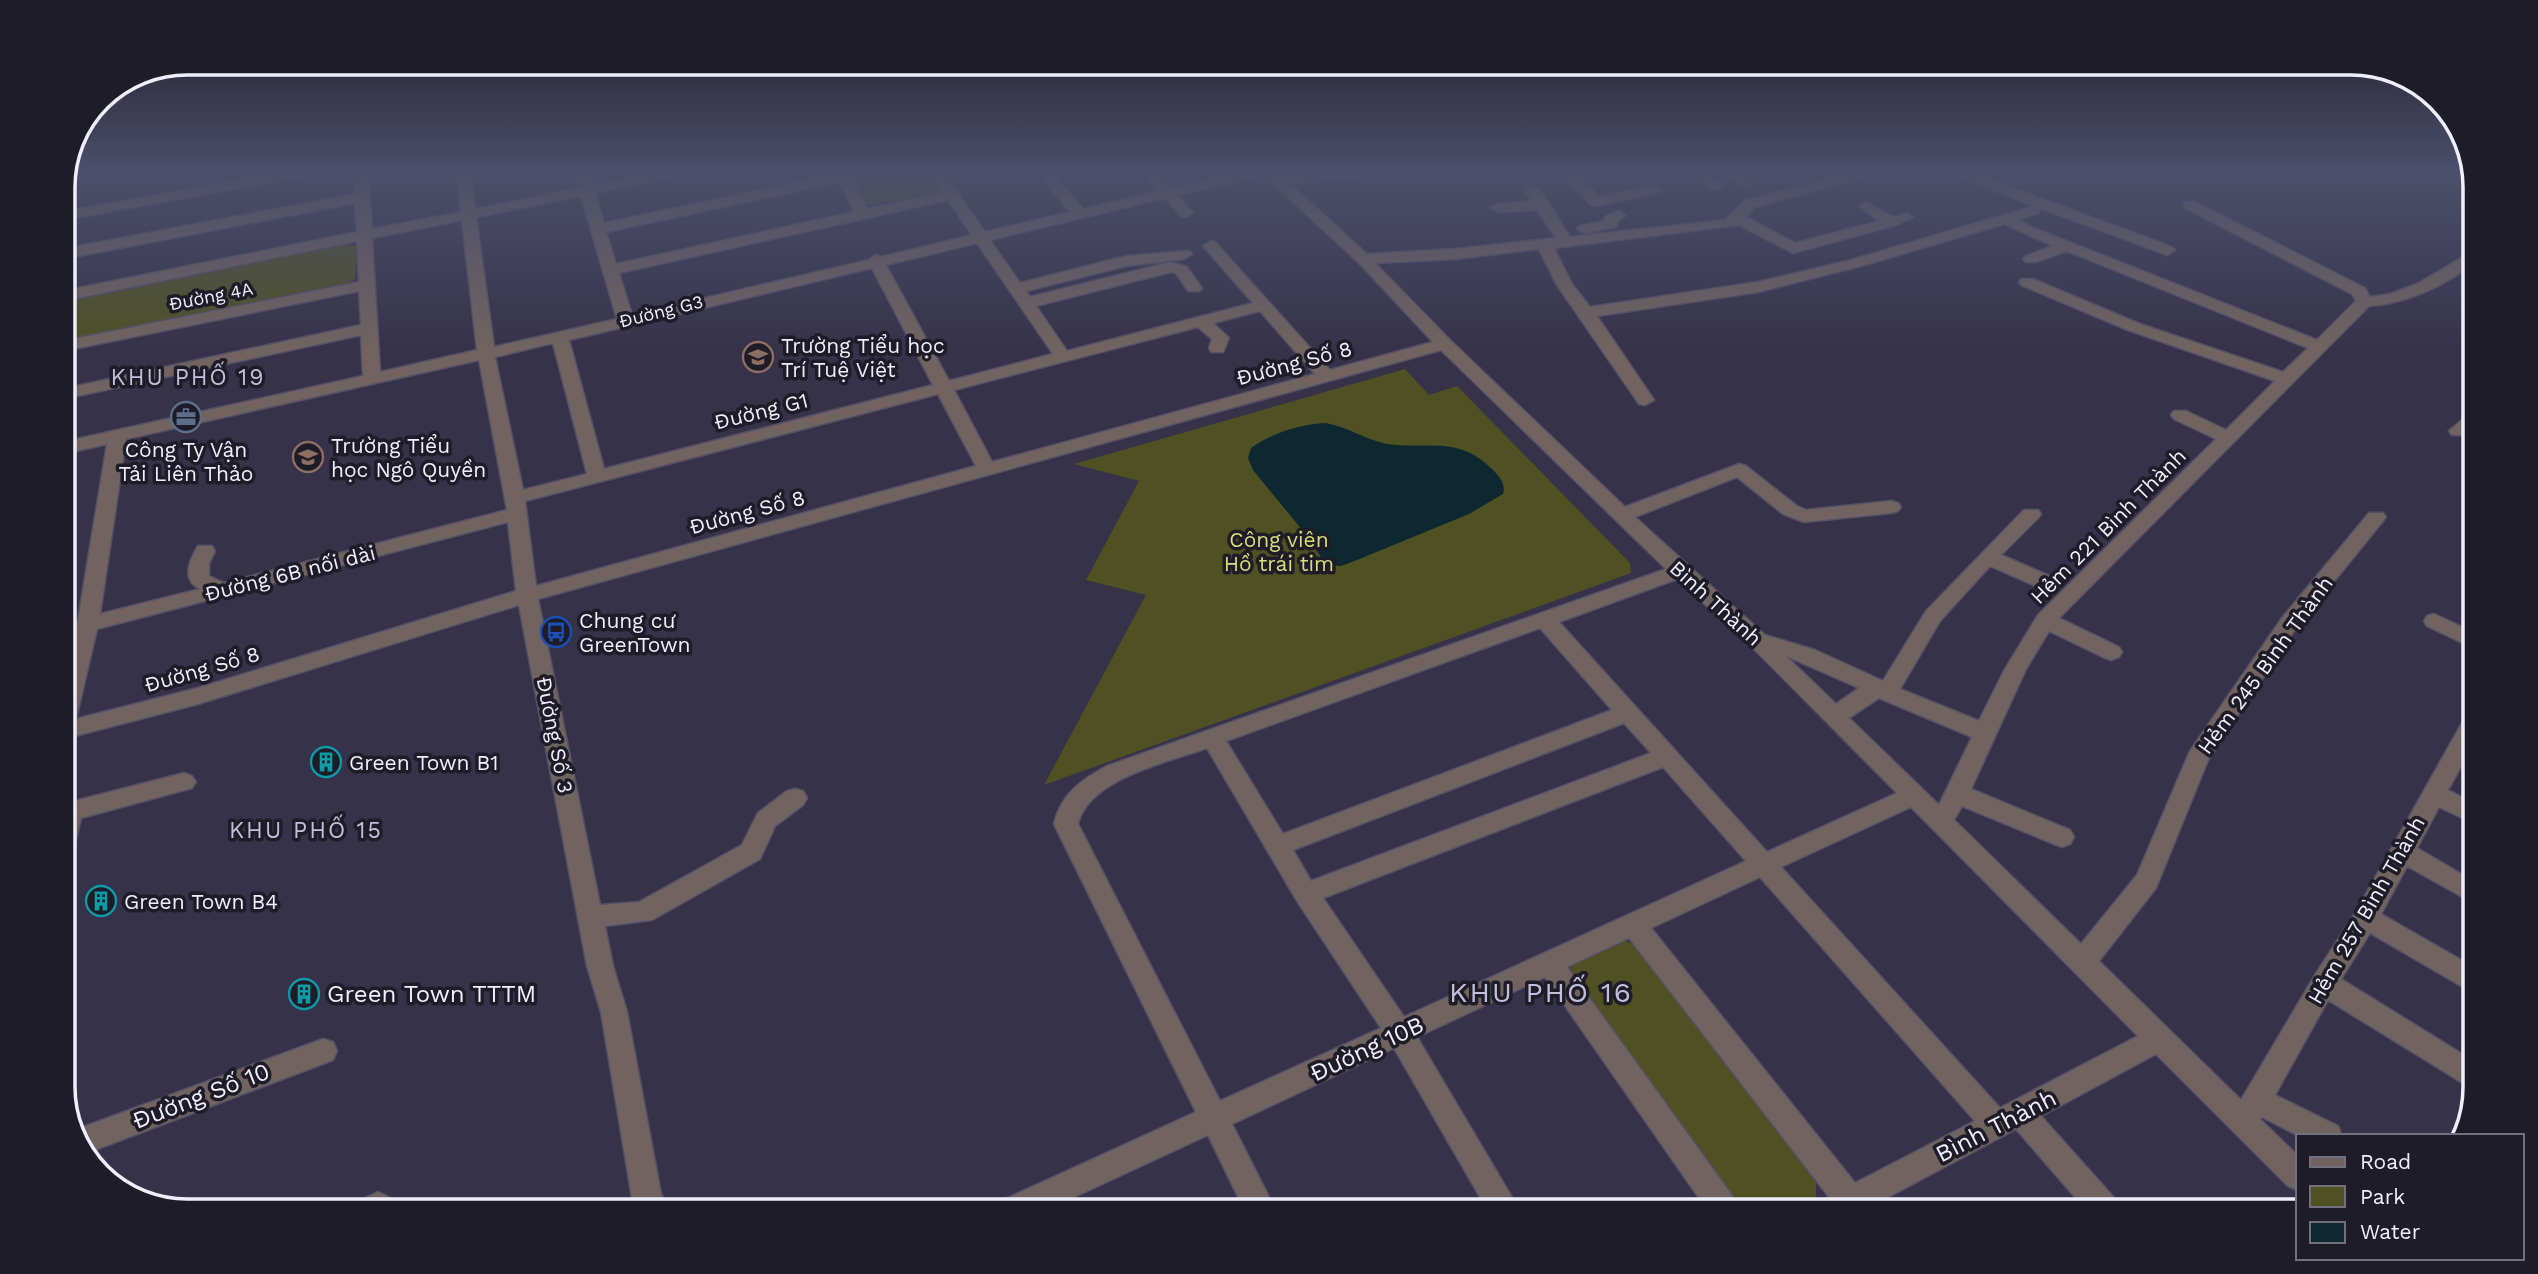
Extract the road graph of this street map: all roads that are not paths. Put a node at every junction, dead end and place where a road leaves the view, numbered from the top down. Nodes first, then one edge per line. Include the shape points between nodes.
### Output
1 (181, 231) edge
2 (364, 231) edge
3 (382, 231) edge
4 (469, 231) edge
5 (599, 231) edge
6 (783, 231) edge
7 (977, 231) edge
8 (999, 231) edge
9 (1337, 231) edge
10 (1560, 231) edge
11 (1588, 231) edge
12 (1635, 231) edge
13 (1762, 231) edge
14 (1858, 231) edge
15 (1960, 231) edge
16 (2030, 231) edge
17 (2107, 231) edge
18 (2242, 231) edge
19 (364, 235) junction
20 (980, 236) junction
21 (1564, 238) junction
22 (1545, 245) junction
23 (1211, 246) dead end
24 (2067, 246) junction
25 (75, 252) edge
26 (1184, 254) dead end
27 (1363, 259) junction
28 (2031, 259) dead end
29 (876, 260) junction
30 (2463, 264) edge
31 (610, 270) junction
32 (2143, 276) junction
33 (2026, 282) dead end
34 (367, 285) junction
35 (1194, 288) dead end
36 (1016, 289) junction
37 (75, 294) edge
38 (2364, 302) junction
39 (1027, 303) junction
40 (1261, 306) junction
41 (1586, 313) junction
42 (625, 320) junction
43 (1201, 321) junction
44 (369, 328) junction
45 (559, 337) junction
46 (75, 344) edge
47 (1444, 344) junction
48 (2318, 346) junction
49 (1217, 348) dead end
50 (486, 353) junction
51 (1063, 357) junction
52 (372, 377) junction
53 (1328, 377) junction
54 (2286, 379) junction
55 (945, 387) junction
56 (75, 391) edge
57 (1645, 400) dead end
58 (2180, 415) dead end
59 (2463, 427) edge
60 (2458, 431) dead end
61 (117, 437) junction
62 (2227, 437) junction
63 (75, 446) edge
64 (987, 470) junction
65 (597, 477) junction
66 (516, 506) junction
67 (1891, 507) dead end
68 (2031, 514) dead end
69 (1622, 515) junction
70 (2376, 517) dead end
71 (205, 551) dead end
72 (1987, 557) junction
73 (1680, 571) junction
74 (2045, 582) dead end
75 (222, 590) junction
76 (527, 595) junction
77 (1544, 619) junction
78 (2045, 620) junction
79 (2434, 621) dead end
80 (88, 625) junction
81 (75, 628) edge
82 (2463, 636) edge
83 (1759, 641) junction
84 (2111, 652) dead end
85 (75, 679) edge
86 (1882, 690) junction
87 (1628, 713) junction
88 (1834, 717) junction
89 (75, 726) edge
90 (1986, 733) junction
91 (1212, 737) junction
92 (2463, 748) edge
93 (1668, 756) junction
94 (184, 782) dead end
95 (2433, 793) junction
96 (1958, 794) junction
97 (1913, 796) junction
98 (795, 798) dead end
99 (2463, 809) edge
100 (75, 810) edge
101 (1941, 823) junction
102 (2062, 837) dead end
103 (1277, 846) junction
104 (2401, 851) junction
105 (1765, 863) junction
106 (2463, 887) edge
107 (1306, 894) junction
108 (591, 916) junction
109 (2366, 918) junction
110 (1633, 924) junction
111 (1549, 962) junction
112 (2082, 963) junction
113 (2463, 975) edge
114 (2324, 983) junction
115 (1400, 1034) junction
116 (2159, 1040) junction
117 (323, 1051) dead end
118 (2463, 1070) edge
119 (2250, 1111) junction
120 (1213, 1119) junction
121 (2009, 1119) junction
122 (2322, 1134) edge
123 (88, 1139) edge
124 (2296, 1173) edge
125 (648, 1199) edge
126 (1037, 1199) edge
127 (1255, 1199) edge
128 (1498, 1199) edge
129 (1717, 1199) edge
130 (1837, 1199) edge
131 (1855, 1199) edge
132 (2094, 1199) edge

1 - 25 street
2 - 19 street
3 - 19 street
4 - 50 street, Đường Số 3
5 - 31 street
6 - 31 street
7 - 20 street
8 - 20 street, Đường G3
9 - 27 street, Bình Thành
10 - 21 street
11 - 21 street
12 - 21 street
13 - 14 street via 1793,248
15 - 41 street via 1758,287
16 - 24 street
17 - 32 street via 2162,253
18 - 38 street via 2359,291
19 - 34 street
19 - 37 street
20 - 29 street, Đường G3
20 - 36 street
21 - 22 street
22 - 27 street
22 - 41 street via 1565,285
23 - 40 street
24 - 28 street
24 - 32 street
26 - 36 street via 1126,261
27 - 47 street, Bình Thành
29 - 42 street, Đường G3
29 - 55 street
30 - 38 street via 2410,292
31 - 42 street
32 - 48 street
33 - 54 street via 2134,327
34 - 44 street
34 - 46 street, Đường 4A
35 - 39 street via 1182,270 1171,267
36 - 39 street
38 - 48 street, Hẻm 221 Bình Thành
39 - 51 street
40 - 43 street, Đường G1
40 - 53 street
41 - 57 street
42 - 45 street, Đường G3
43 - 49 street via 1221,338
43 - 51 street, Đường G1
44 - 52 street
44 - 56 street
45 - 50 street, Đường G3
45 - 65 street
47 - 53 street, Đường Số 8
47 - 69 street, Bình Thành
48 - 54 street, Hẻm 221 Bình Thành
50 - 52 street, Đường G3
50 - 66 street, Đường Số 3
51 - 55 street, Đường G1
52 - 61 street, Đường G3
53 - 64 street, Đường Số 8
54 - 62 street, Hẻm 221 Bình Thành
55 - 64 street
55 - 65 street, Đường G1
58 - 62 street
59 - 60 street
61 - 63 street, Đường G3
61 - 80 street
62 - 78 street, Hẻm 221 Bình Thành
64 - 76 street, Đường Số 8
65 - 66 street, Đường G1
66 - 75 street, Đường 6B nối dài
66 - 76 street, Đường Số 3
67 - 69 street via 1804,516 1739,470
68 - 72 street
69 - 73 street, Bình Thành
70 - 112 street, Hẻm 245 Bình Thành via 2289,624 2197,757 2147,881
71 - 75 street via 199,580
72 - 74 street
72 - 86 street via 1933,616
73 - 77 street
73 - 83 street, Bình Thành
75 - 80 street, Đường 6B nối dài
76 - 89 street, Đường Số 8 via 198,696
76 - 108 street, Đường Số 3
77 - 87 street
77 - 91 street
78 - 84 street
78 - 90 street, Hẻm 221 Bình Thành via 2027,645
79 - 82 street
80 - 81 street, Đường 6B nối dài
80 - 85 street
83 - 86 street via 1811,657
83 - 88 street, Bình Thành
86 - 88 street
86 - 90 street
87 - 93 street
87 - 103 street
88 - 97 street, Bình Thành
90 - 96 street, Hẻm 221 Bình Thành
91 - 103 street
91 - 120 street via 1115,772 1086,789 1068,809 1066,824
92 - 95 street, Hẻm 257 Bình Thành
93 - 105 street
93 - 107 street
94 - 100 street
95 - 99 street
95 - 104 street, Hẻm 257 Bình Thành
96 - 101 street, Hẻm 221 Bình Thành
96 - 102 street
97 - 101 street, Bình Thành
97 - 105 street, Đường 10B
98 - 108 street via 766,820 751,852 643,912
101 - 112 street, Bình Thành
103 - 107 street
104 - 106 street
104 - 109 street, Hẻm 257 Bình Thành
105 - 110 street, Đường 10B
105 - 121 street
107 - 115 street
108 - 125 street, Đường Số 3 via 614,1013
109 - 113 street
109 - 114 street, Hẻm 257 Bình Thành
110 - 111 street, Đường 10B
110 - 130 street
111 - 115 street, Đường 10B
111 - 129 street
112 - 116 street, Bình Thành
114 - 118 street
114 - 119 street, Hẻm 257 Bình Thành
115 - 120 street, Đường 10B
115 - 128 street
116 - 119 street, Bình Thành
116 - 121 street, Bình Thành
117 - 123 street, Đường Số 10
119 - 122 street
119 - 124 street, Bình Thành
120 - 126 street, Đường 10B
120 - 127 street
121 - 131 street, Bình Thành
121 - 132 street

